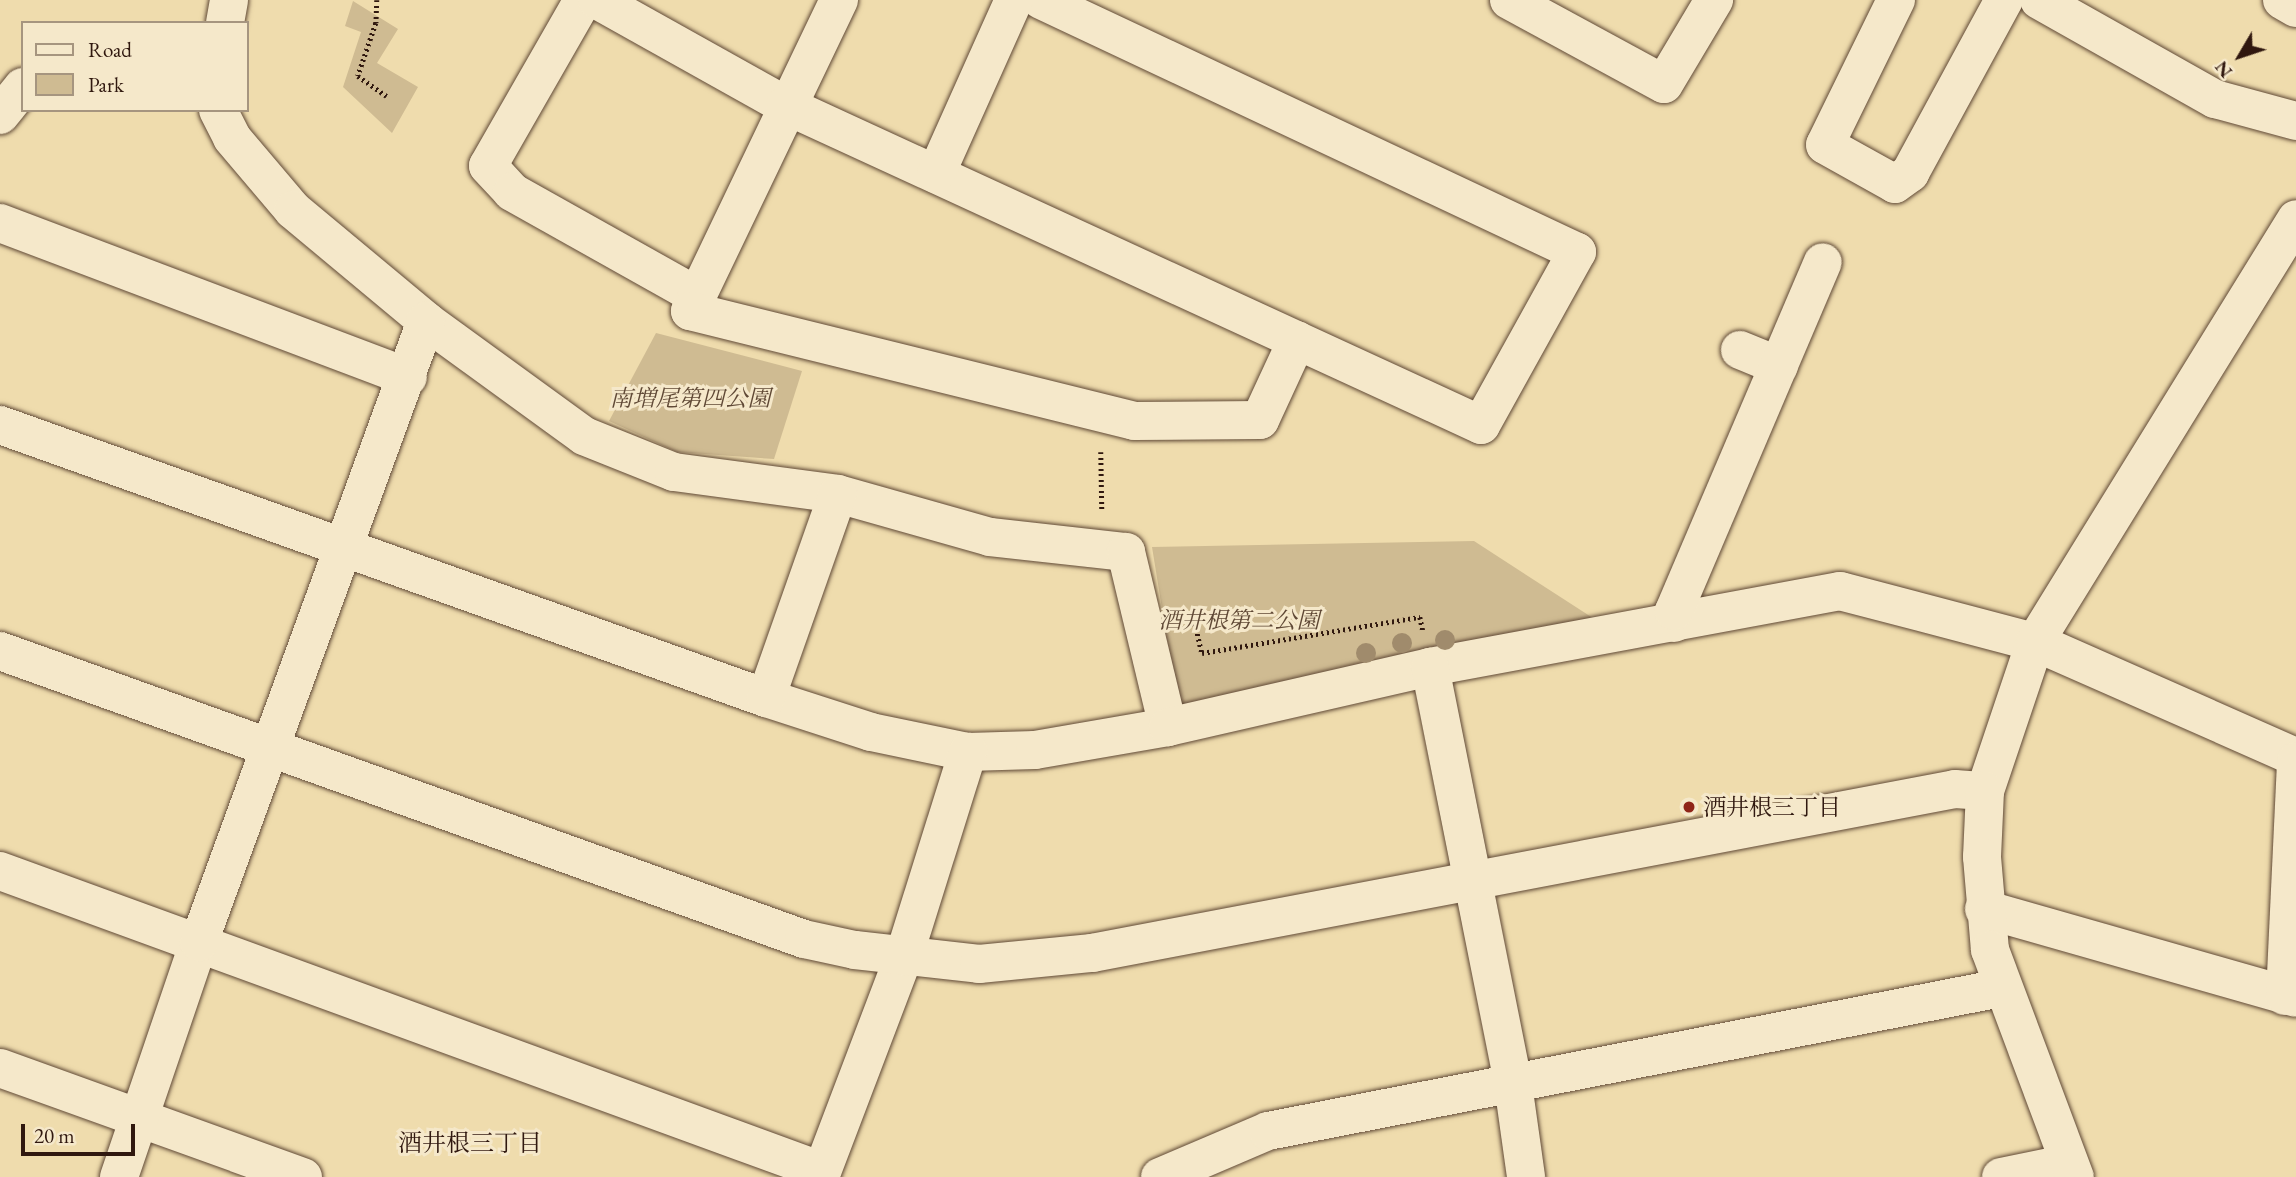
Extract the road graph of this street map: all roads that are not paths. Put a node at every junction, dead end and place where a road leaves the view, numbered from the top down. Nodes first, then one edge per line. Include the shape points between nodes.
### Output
1 (229, 0) edge
2 (583, 0) edge
3 (597, 0) edge
4 (839, 0) edge
5 (1014, 0) edge
6 (1041, 0) edge
7 (1509, 0) edge
8 (1714, 0) edge
9 (1896, 0) edge
10 (2004, 0) edge
11 (2039, 0) edge
12 (2282, 0) edge
13 (2296, 8) edge
14 (225, 21) edge
15 (21, 90) edge
16 (785, 105) junction
17 (219, 112) edge
18 (0, 115) edge
19 (2296, 121) edge
20 (936, 174) junction
21 (2296, 219) edge
22 (0, 223) edge
23 (1823, 262) dead end
24 (697, 296) junction
25 (426, 321) junction
26 (1297, 340) junction
27 (1740, 350) dead end
28 (1779, 366) junction
29 (408, 377) junction
30 (0, 425) edge
31 (838, 494) junction
32 (346, 548) junction
33 (1674, 623) junction
34 (2035, 642) junction
35 (0, 651) edge
36 (1430, 667) junction
37 (766, 698) junction
38 (1168, 727) junction
39 (272, 750) junction
40 (968, 752) junction
41 (2296, 759) edge
42 (1985, 791) junction
43 (2294, 830) edge
44 (0, 871) edge
45 (1470, 879) junction
46 (1984, 909) junction
47 (199, 942) junction
48 (904, 956) junction
49 (2001, 988) junction
50 (2290, 997) edge
51 (0, 1069) edge
52 (1513, 1084) junction
53 (140, 1117) junction
54 (2072, 1170) edge
55 (821, 1174) edge
56 (119, 1177) edge
57 (303, 1177) edge
58 (1160, 1177) edge
59 (1526, 1177) edge
60 (2001, 1177) edge

1 - 14 street
2 - 24 street via 488,166 512,192
3 - 16 street
4 - 16 street
5 - 20 street
6 - 26 street via 1577,252 1481,425
7 - 8 street via 1664,84
9 - 10 street via 1825,145 1895,184 1910,173
11 - 19 street via 2215,99
12 - 13 street
15 - 18 street
16 - 20 street
16 - 24 street
17 - 25 street via 232,138 293,210
20 - 26 street
21 - 34 street
22 - 29 street
23 - 28 street
24 - 26 street via 690,311 1134,421 1261,420
25 - 29 street
25 - 31 street via 584,436 674,472
27 - 28 street
28 - 33 street via 1674,611
29 - 32 street
30 - 32 street
31 - 37 street
31 - 38 street via 990,537 1126,552
32 - 37 street
32 - 39 street
33 - 34 street via 1840,591
33 - 36 street
34 - 41 street
34 - 42 street
35 - 39 street
36 - 38 street
36 - 45 street
37 - 40 street via 871,732
38 - 40 street via 1035,750
39 - 47 street
39 - 48 street via 804,939
40 - 48 street
41 - 43 street
42 - 45 street via 1955,789
42 - 46 street
43 - 50 street
44 - 47 street
45 - 48 street via 1045,961 979,964
45 - 52 street
46 - 49 street
46 - 50 street
47 - 53 street
47 - 55 street
48 - 55 street
49 - 52 street
49 - 54 street
51 - 53 street
52 - 58 street via 1268,1132
52 - 59 street
53 - 56 street
53 - 57 street
54 - 60 street

